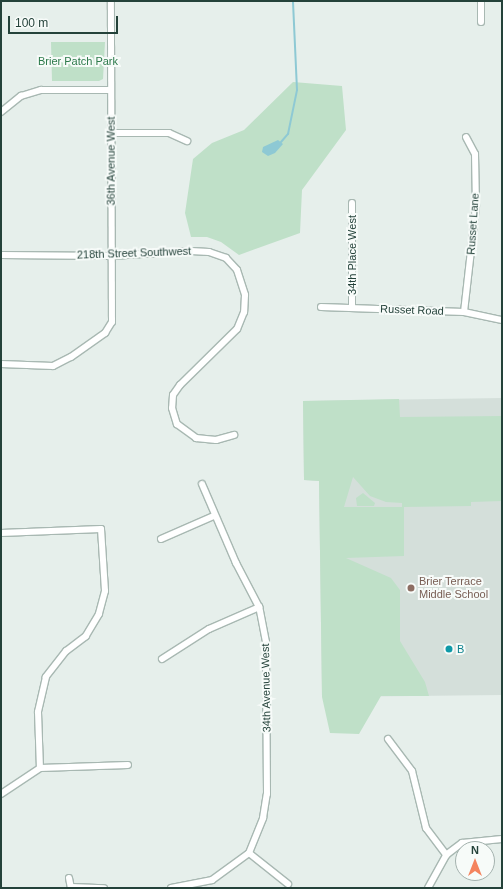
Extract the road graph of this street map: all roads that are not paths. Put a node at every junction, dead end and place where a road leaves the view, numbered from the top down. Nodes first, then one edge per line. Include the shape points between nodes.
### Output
1 (110, 1) edge
2 (481, 1) edge
3 (481, 22) dead end
4 (111, 90) junction
5 (1, 112) edge
6 (112, 133) junction
7 (466, 137) dead end
8 (187, 141) dead end
9 (352, 202) dead end
10 (1, 255) edge
11 (111, 256) junction
12 (321, 307) dead end
13 (352, 308) junction
14 (464, 312) junction
15 (502, 320) edge
16 (1, 364) edge
17 (234, 435) dead end
18 (202, 484) dead end
19 (214, 516) junction
20 (1, 533) edge
21 (161, 539) dead end
22 (259, 607) junction
23 (162, 659) dead end
24 (388, 739) dead end
25 (128, 765) dead end
26 (40, 768) junction
27 (1, 794) edge
28 (502, 839) edge
29 (249, 853) junction
30 (446, 855) junction
31 (69, 878) dead end
32 (288, 884) dead end
33 (71, 888) edge
34 (104, 888) edge
35 (171, 888) edge
36 (428, 888) edge

1 - 4 street, 36th Avenue West
2 - 3 street
4 - 5 street via 41,90 21,96 4,107
4 - 6 street, 36th Avenue West
6 - 8 street via 169,133
6 - 11 street, 36th Avenue West
7 - 14 street, Russet Lane via 475,154 476,206
9 - 13 street, 34th Place West
10 - 11 street, 218th Street Southwest
11 - 16 street, 36th Avenue West via 112,322 105,333 71,357 53,366
11 - 17 street, 218th Street Southwest via 210,252 226,258 237,270 245,295 244,312 237,328 180,385 173,395 172,408 177,424 196,438 216,440
12 - 13 street, Russet Road
13 - 14 street, Russet Road
14 - 15 street, Russet Road
18 - 19 street, 34th Avenue West
19 - 21 street
19 - 22 street, 34th Avenue West
20 - 26 street via 101,529 105,591 99,614 86,636 66,651 46,677 38,712
22 - 23 street via 209,629
22 - 29 street, 34th Avenue West via 266,642 267,794 263,818
24 - 30 street via 412,771 426,828
25 - 26 street
26 - 27 street
28 - 30 street via 462,843
29 - 32 street
29 - 35 street via 212,880
30 - 36 street
31 - 33 street
33 - 34 street

